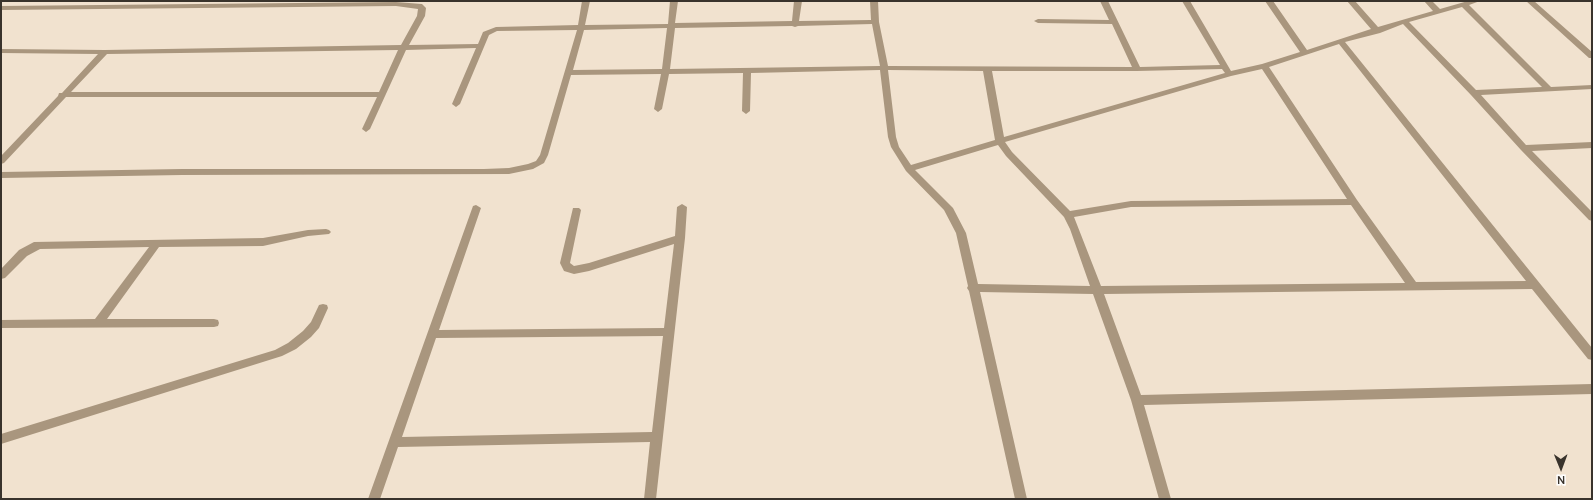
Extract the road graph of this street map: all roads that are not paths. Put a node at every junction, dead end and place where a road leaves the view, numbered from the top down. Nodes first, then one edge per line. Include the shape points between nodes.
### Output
1 (105, 1) edge
2 (586, 1) edge
3 (674, 1) edge
4 (798, 1) edge
5 (874, 1) edge
6 (1104, 1) edge
7 (1186, 1) edge
8 (1269, 1) edge
9 (1351, 1) edge
10 (1428, 1) edge
11 (1476, 1) edge
12 (1530, 1) edge
13 (397, 2) edge
14 (314, 3) edge
15 (1464, 5) junction
16 (98, 7) junction
17 (1, 8) edge
18 (1439, 12) junction
19 (1038, 21) dead end
20 (1404, 21) junction
21 (876, 22) junction
22 (1115, 22) junction
23 (795, 25) junction
24 (672, 26) junction
25 (580, 28) junction
26 (1376, 31) junction
27 (1341, 42) junction
28 (481, 46) junction
29 (403, 48) junction
30 (1, 51) edge
31 (105, 52) junction
32 (1305, 53) junction
33 (1592, 56) edge
34 (1264, 66) junction
35 (884, 68) junction
36 (987, 68) junction
37 (747, 69) junction
38 (1137, 69) junction
39 (1227, 70) junction
40 (666, 71) junction
41 (567, 74) junction
42 (1592, 87) edge
43 (1549, 89) junction
44 (1474, 93) junction
45 (382, 94) junction
46 (62, 96) junction
47 (456, 104) dead end
48 (658, 109) dead end
49 (746, 111) dead end
50 (366, 129) dead end
51 (1000, 141) junction
52 (1592, 145) edge
53 (1524, 148) junction
54 (1, 161) edge
55 (908, 169) junction
56 (1, 175) edge
57 (1354, 202) junction
58 (682, 206) dead end
59 (476, 208) dead end
60 (576, 210) dead end
61 (1068, 215) junction
62 (1592, 218) edge
63 (326, 232) dead end
64 (680, 238) junction
65 (157, 243) junction
66 (1, 275) edge
67 (1535, 285) junction
68 (1413, 286) junction
69 (972, 288) junction
70 (1098, 290) junction
71 (323, 308) dead end
72 (98, 323) junction
73 (214, 323) dead end
74 (1, 324) edge
75 (669, 332) junction
76 (432, 334) junction
77 (1592, 356) edge
78 (1592, 389) edge
79 (1137, 400) junction
80 (657, 437) junction
81 (1, 439) edge
82 (394, 442) junction
83 (374, 499) edge
84 (650, 499) edge
85 (1021, 499) edge
86 (1165, 499) edge

1 - 16 street
2 - 25 street
3 - 24 street
4 - 23 street
5 - 21 street
6 - 22 street
7 - 39 street
8 - 32 street
9 - 26 street
10 - 18 street
11 - 15 street
12 - 33 street
13 - 14 street
13 - 29 street via 422,8 421,16
14 - 16 street
15 - 18 street
15 - 43 street
16 - 17 street
18 - 20 street
19 - 22 street
20 - 26 street
20 - 44 street
21 - 23 street
21 - 35 street
22 - 38 street
23 - 24 street
24 - 25 street
24 - 40 street
25 - 28 street via 496,29 486,34
25 - 41 street
26 - 27 street
27 - 32 street
27 - 67 street
28 - 29 street
28 - 47 street
29 - 31 street
29 - 45 street
30 - 31 street
31 - 46 street
32 - 34 street
34 - 39 street
34 - 57 street
35 - 36 street
35 - 37 street
35 - 55 street via 892,137
36 - 38 street
36 - 51 street
37 - 40 street
37 - 49 street
38 - 39 street
39 - 51 street
40 - 41 street
40 - 48 street
41 - 56 street via 544,155 539,163 530,168 509,172 118,172
42 - 43 street
43 - 44 street
44 - 53 street
45 - 46 street
45 - 50 street
46 - 54 street
51 - 55 street
51 - 61 street via 1009,154
52 - 53 street
53 - 62 street
55 - 69 street via 948,208 955,220 961,233
57 - 61 street via 1144,203
57 - 68 street
58 - 64 street
59 - 76 street
60 - 64 street via 565,263 568,268 574,270
61 - 70 street
63 - 65 street via 263,242
64 - 75 street
65 - 66 street via 38,245 23,253
65 - 72 street
67 - 68 street
67 - 77 street
68 - 70 street
69 - 70 street
69 - 85 street
70 - 79 street
71 - 81 street via 315,325 307,334 278,353
72 - 73 street
72 - 74 street
75 - 76 street
75 - 80 street
76 - 82 street
78 - 79 street
79 - 86 street
80 - 82 street
80 - 84 street
82 - 83 street

